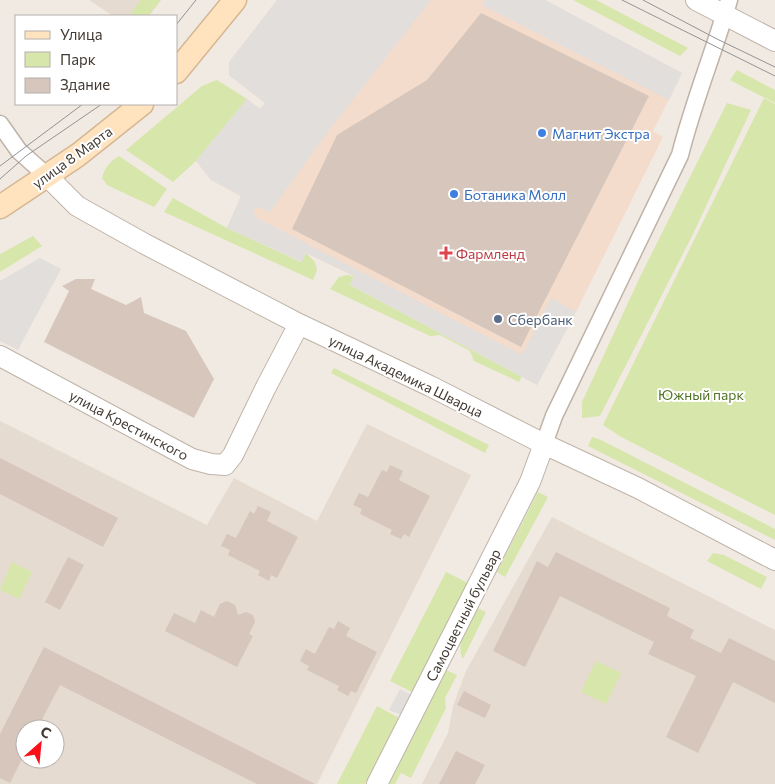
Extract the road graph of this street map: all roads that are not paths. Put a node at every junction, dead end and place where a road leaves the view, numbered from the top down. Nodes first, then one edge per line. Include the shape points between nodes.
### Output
1 (235, 0) edge
2 (696, 0) edge
3 (726, 7) edge
4 (775, 41) edge
5 (178, 70) edge
6 (141, 105) edge
7 (0, 124) edge
8 (47, 176) junction
9 (0, 206) edge
10 (300, 324) junction
11 (0, 356) edge
12 (544, 444) junction
13 (775, 560) edge
14 (377, 784) edge

1 - 5 main road
2 - 3 street
3 - 4 street
3 - 12 street via 680,155 558,407
6 - 8 main road, улица 8 Марта
7 - 8 street via 20,151
8 - 9 main road, улица 8 Марта
8 - 10 street, улица Академика Шварца via 76,206
10 - 11 street, улица Крестинского via 225,465 192,459
10 - 12 street, улица Академика Шварца
12 - 13 street, улица Академика Шварца via 638,488
12 - 14 street, Самоцветный бульвар via 530,482

